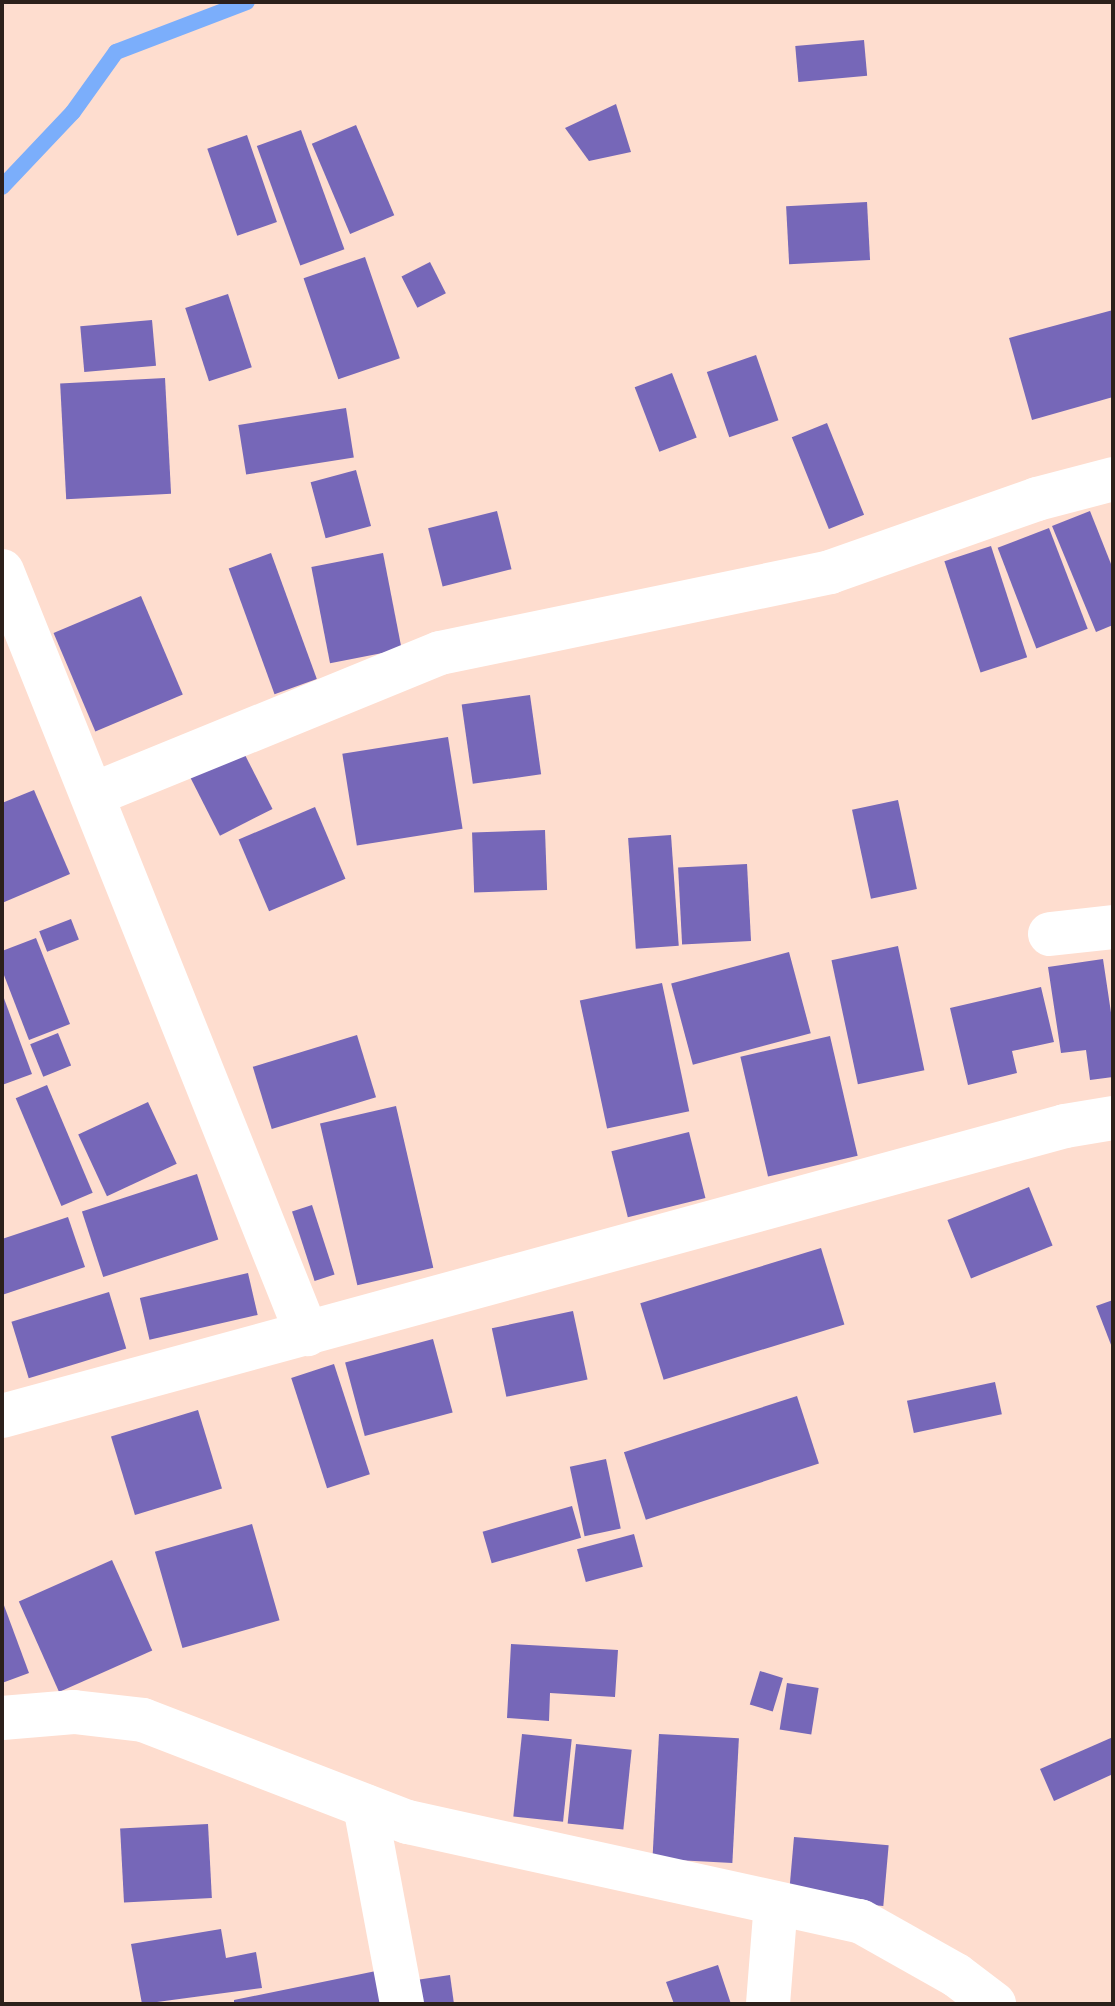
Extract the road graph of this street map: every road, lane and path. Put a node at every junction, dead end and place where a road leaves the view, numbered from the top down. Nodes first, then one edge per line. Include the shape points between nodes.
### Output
1 (1113, 479) edge
2 (2, 571) edge
3 (92, 795) junction
4 (1113, 927) edge
5 (1050, 934) dead end
6 (1113, 1118) edge
7 (307, 1334) junction
8 (3, 1414) edge
9 (2, 1718) edge
10 (365, 1806) junction
11 (776, 1903) junction
12 (402, 2004) edge
13 (768, 2004) edge
14 (994, 2004) edge

1 - 3 street via 1037,499 830,572 440,653
2 - 3 street
3 - 7 street
4 - 5 street
6 - 7 street via 1065,1126
7 - 8 street
9 - 10 street via 74,1712 143,1720
10 - 11 street via 408,1822
10 - 12 street
11 - 13 street
11 - 14 street via 860,1921 956,1975

